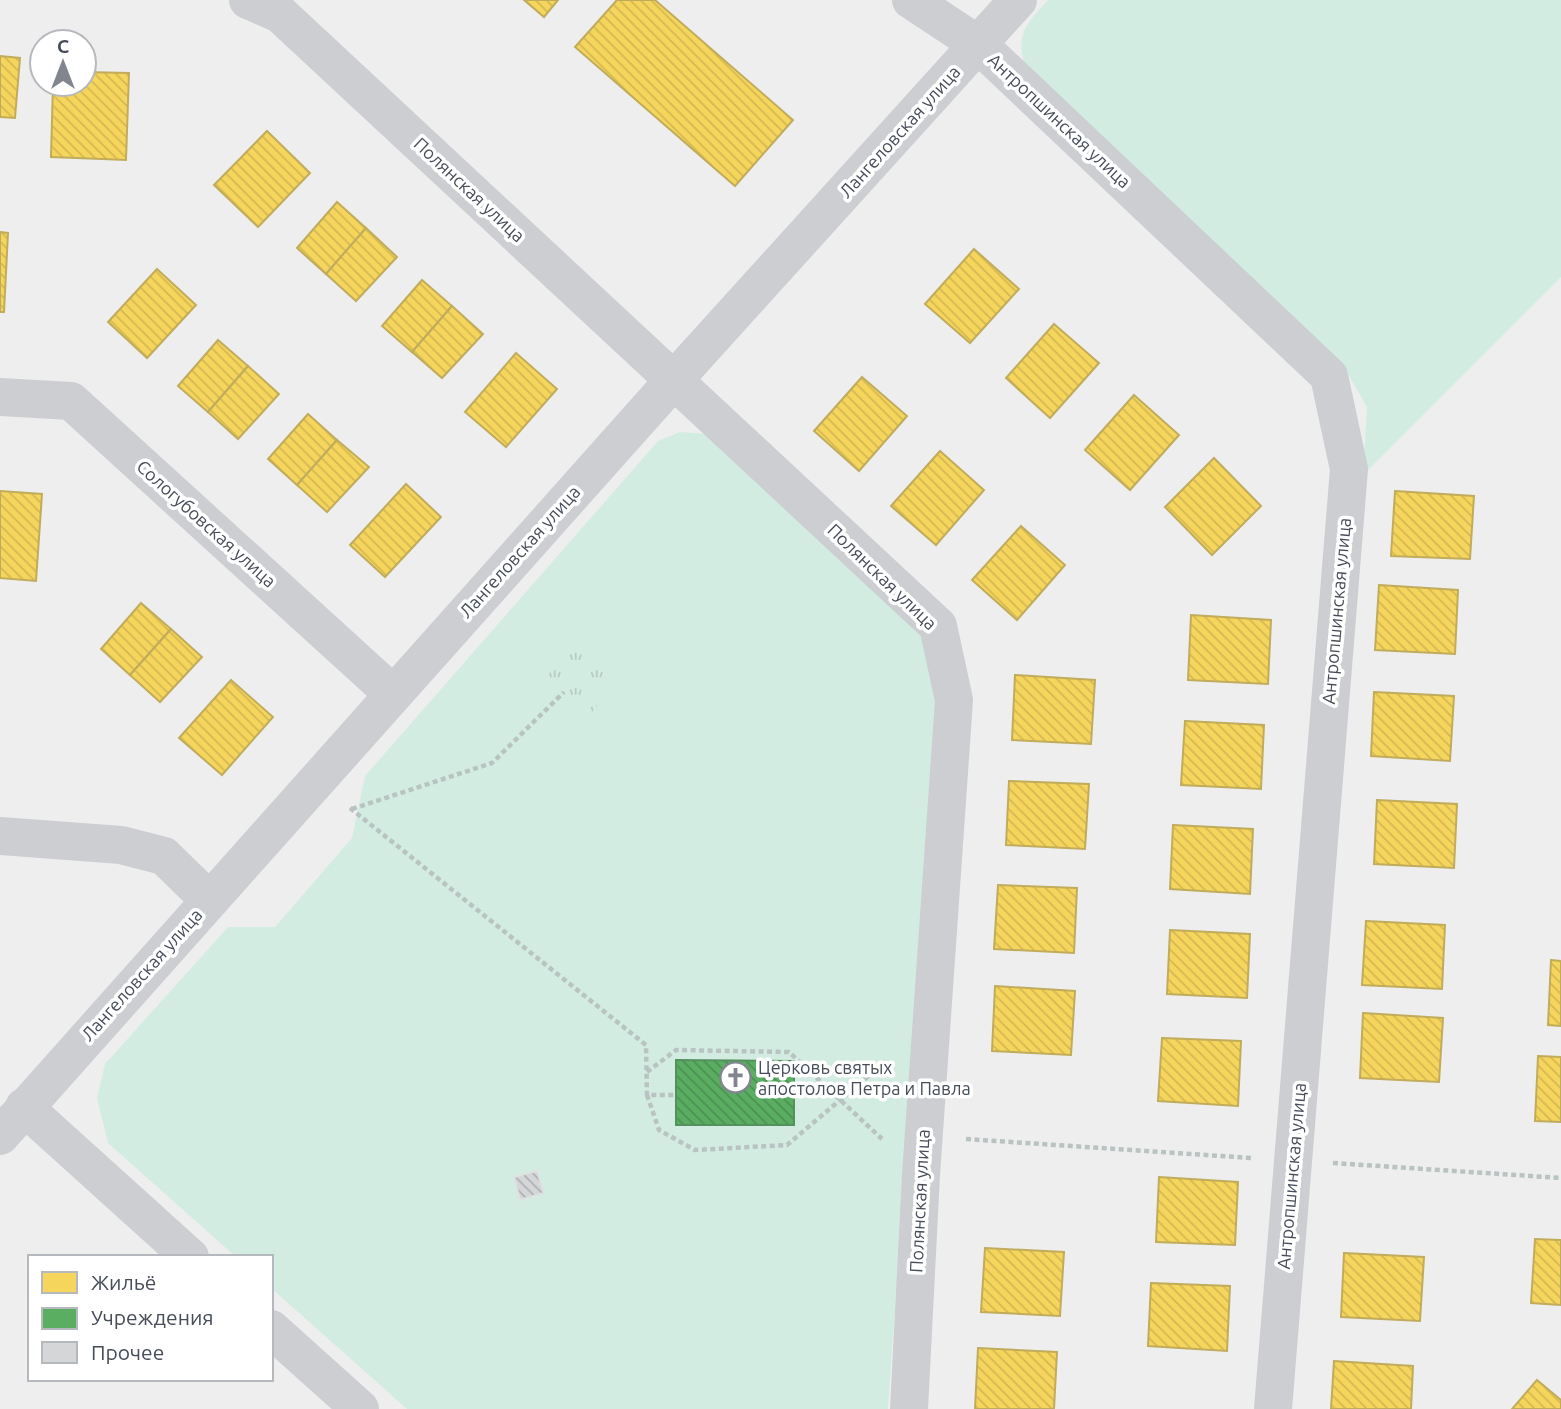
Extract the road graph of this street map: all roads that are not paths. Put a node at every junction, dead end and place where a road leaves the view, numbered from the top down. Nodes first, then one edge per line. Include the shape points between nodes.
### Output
1 (248, 0) edge
2 (911, 0) edge
3 (1018, 0) edge
4 (979, 45) junction
5 (673, 381) junction
6 (0, 397) edge
7 (393, 694) junction
8 (0, 836) edge
9 (209, 900) junction
10 (24, 1107) junction
11 (0, 1136) edge
12 (188, 1255) edge
13 (273, 1331) edge
14 (360, 1409) edge
15 (909, 1409) edge
16 (1273, 1409) edge

1 - 5 street, Полянская улица via 280,14
2 - 4 street, Антропшинская улица
3 - 4 street, Лангеловская улица
4 - 5 street, Лангеловская улица
4 - 16 street, Антропшинская улица via 1329,376 1349,469
5 - 7 street, Лангеловская улица
5 - 15 street, Полянская улица via 938,626 954,700
6 - 7 street, Сологубовская улица via 71,401
7 - 9 street, Лангеловская улица
8 - 9 street via 121,845 164,856
9 - 10 street, Лангеловская улица
10 - 11 street, Лангеловская улица
10 - 12 street
13 - 14 street

